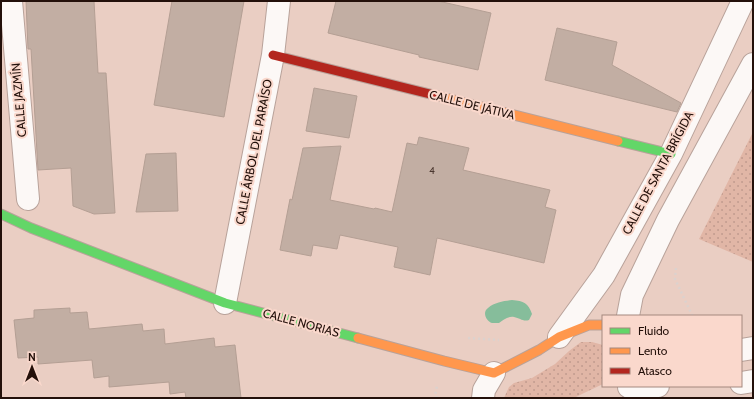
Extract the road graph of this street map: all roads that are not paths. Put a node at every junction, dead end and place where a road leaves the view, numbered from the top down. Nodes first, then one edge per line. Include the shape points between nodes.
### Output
1 (10, 1) edge
2 (279, 1) edge
3 (743, 1) edge
4 (273, 55) junction
5 (753, 64) edge
6 (671, 154) junction
7 (28, 199) dead end
8 (1, 214) edge
9 (225, 303) junction
10 (628, 315) edge
11 (602, 325) edge
12 (559, 337) junction
13 (753, 348) edge
14 (742, 350) edge
15 (494, 373) junction
16 (753, 381) edge
17 (742, 383) edge
18 (650, 387) edge
19 (625, 390) edge
20 (483, 398) edge

1 - 7 street, CALLE JAZMÍN
2 - 4 street, CALLE ÁRBOL DEL PARAÍSO
3 - 6 street, CALLE DE SANTA BRÍGIDA
4 - 6 street, CALLE DE JÁTIVA
4 - 9 street, CALLE ÁRBOL DEL PARAÍSO
5 - 10 street via 668,220 632,295
6 - 12 street, CALLE DE SANTA BRÍGIDA via 604,275
8 - 9 street, CALLE NORIAS
9 - 15 street, CALLE NORIAS
11 - 12 street via 589,325
12 - 15 street
13 - 14 street
15 - 20 street via 484,390
16 - 17 street
18 - 19 street

